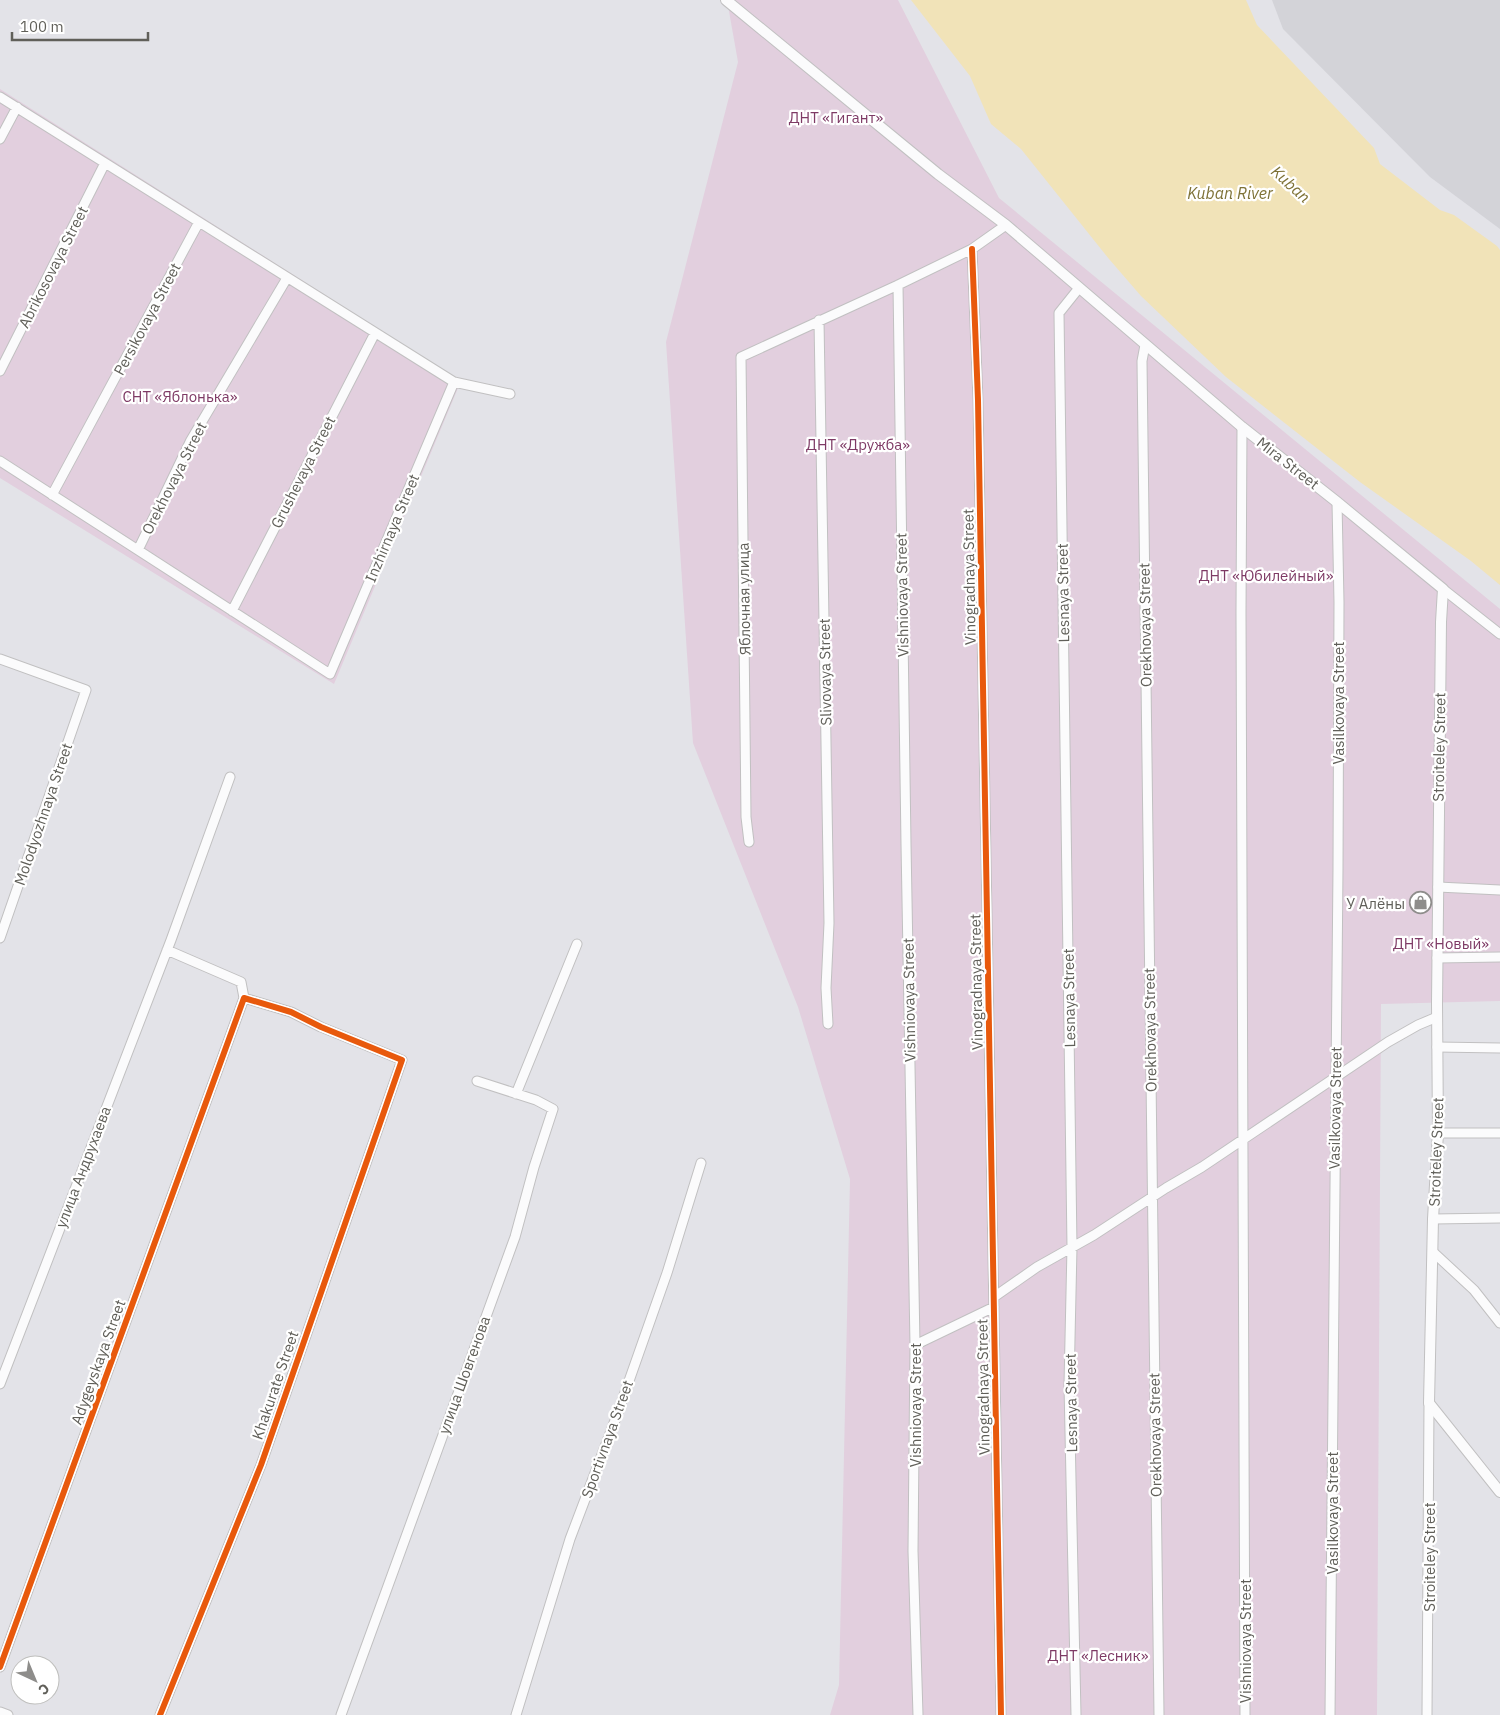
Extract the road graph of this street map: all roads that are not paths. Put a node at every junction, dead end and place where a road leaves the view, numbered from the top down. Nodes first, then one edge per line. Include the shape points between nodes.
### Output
1 (726, 0) edge
2 (0, 97) edge
3 (17, 107) junction
4 (0, 139) edge
5 (105, 163) junction
6 (199, 222) junction
7 (1006, 225) junction
8 (972, 249) junction
9 (286, 278) junction
10 (898, 284) junction
11 (1079, 288) junction
12 (819, 320) junction
13 (374, 333) junction
14 (1145, 345) junction
15 (0, 371) edge
16 (454, 382) junction
17 (510, 394) dead end
18 (1242, 427) junction
19 (0, 461) edge
20 (52, 494) junction
21 (1338, 502) junction
22 (138, 550) junction
23 (1443, 588) junction
24 (232, 611) junction
25 (1500, 634) edge
26 (0, 659) edge
27 (230, 777) dead end
28 (749, 842) dead end
29 (1438, 887) junction
30 (1500, 890) edge
31 (0, 938) edge
32 (577, 944) dead end
33 (167, 950) junction
34 (1437, 958) junction
35 (1500, 958) edge
36 (244, 998) junction
37 (1438, 1017) junction
38 (828, 1024) dead end
39 (1437, 1048) junction
40 (1500, 1048) edge
41 (1335, 1078) junction
42 (477, 1081) dead end
43 (516, 1094) junction
44 (1438, 1133) junction
45 (1500, 1133) edge
46 (1243, 1138) junction
47 (701, 1163) dead end
48 (1152, 1198) junction
49 (1500, 1218) edge
50 (1433, 1219) junction
51 (1072, 1247) junction
52 (1433, 1252) junction
53 (994, 1302) junction
54 (1500, 1323) edge
55 (915, 1346) junction
56 (0, 1384) edge
57 (1429, 1403) junction
58 (1500, 1492) edge
59 (0, 1667) edge
60 (0, 1712) edge
61 (8, 1715) edge
62 (160, 1715) edge
63 (341, 1715) edge
64 (516, 1715) edge
65 (918, 1715) edge
66 (1001, 1715) edge
67 (1076, 1715) edge
68 (1159, 1715) edge
69 (1245, 1715) edge
70 (1330, 1715) edge
71 (1427, 1715) edge

1 - 7 street, Mira Street via 938,174
2 - 3 street
3 - 4 street
3 - 5 street
5 - 6 street
5 - 15 street, Abrikosovaya Street
6 - 9 street
6 - 20 street, Persikovaya Street
7 - 8 street
7 - 11 street, Mira Street
8 - 10 street
8 - 53 street, Vinogradnaya Street via 978,400
9 - 13 street
9 - 22 street, Orekhovaya Street via 190,440
10 - 12 street
10 - 55 street, Vishniovaya Street
11 - 14 street, Mira Street
11 - 51 street, Lesnaya Street via 1060,313
12 - 28 street, Яблочная улица via 741,357 746,817
12 - 38 street, Slivovaya Street
13 - 16 street
13 - 24 street, Grushevaya Street
14 - 18 street, Mira Street
14 - 48 street, Orekhovaya Street via 1142,361
16 - 17 street
16 - 24 street, Inzhirnaya Street via 330,674
18 - 21 street, Mira Street
18 - 46 street, Vishniovaya Street
19 - 20 street
20 - 22 street
21 - 23 street, Mira Street
21 - 41 street, Vasilkovaya Street
22 - 24 street
23 - 25 street, Mira Street
23 - 29 street, Stroiteley Street
26 - 31 street, Molodyozhnaya Street via 86,690
27 - 33 street, улица Андрухаева
29 - 30 street
29 - 34 street, Stroiteley Street
32 - 43 street
33 - 36 street via 240,982
33 - 56 street, улица Андрухаева
34 - 35 street
34 - 37 street, Stroiteley Street
36 - 59 street, Adygeyskaya Street
36 - 62 street, Khakurate Street via 291,1012 402,1060 261,1465
37 - 39 street, Stroiteley Street
37 - 41 street via 1388,1042
39 - 40 street
39 - 44 street, Stroiteley Street
41 - 46 street
41 - 70 street, Vasilkovaya Street
42 - 43 street, улица Шовгенова
43 - 63 street, улица Шовгенова via 553,1109 515,1237
44 - 45 street
44 - 50 street, Stroiteley Street
46 - 48 street
46 - 69 street, Vishniovaya Street
47 - 64 street, Sportivnaya Street via 667,1273 570,1539
48 - 51 street
48 - 68 street, Orekhovaya Street
49 - 50 street
50 - 52 street, Stroiteley Street
51 - 53 street via 1037,1267
51 - 67 street, Lesnaya Street via 1069,1384
52 - 54 street via 1474,1290
52 - 57 street, Stroiteley Street
53 - 55 street
53 - 66 street, Vinogradnaya Street
55 - 65 street, Vishniovaya Street via 913,1551
57 - 58 street
57 - 71 street, Stroiteley Street
60 - 61 street

